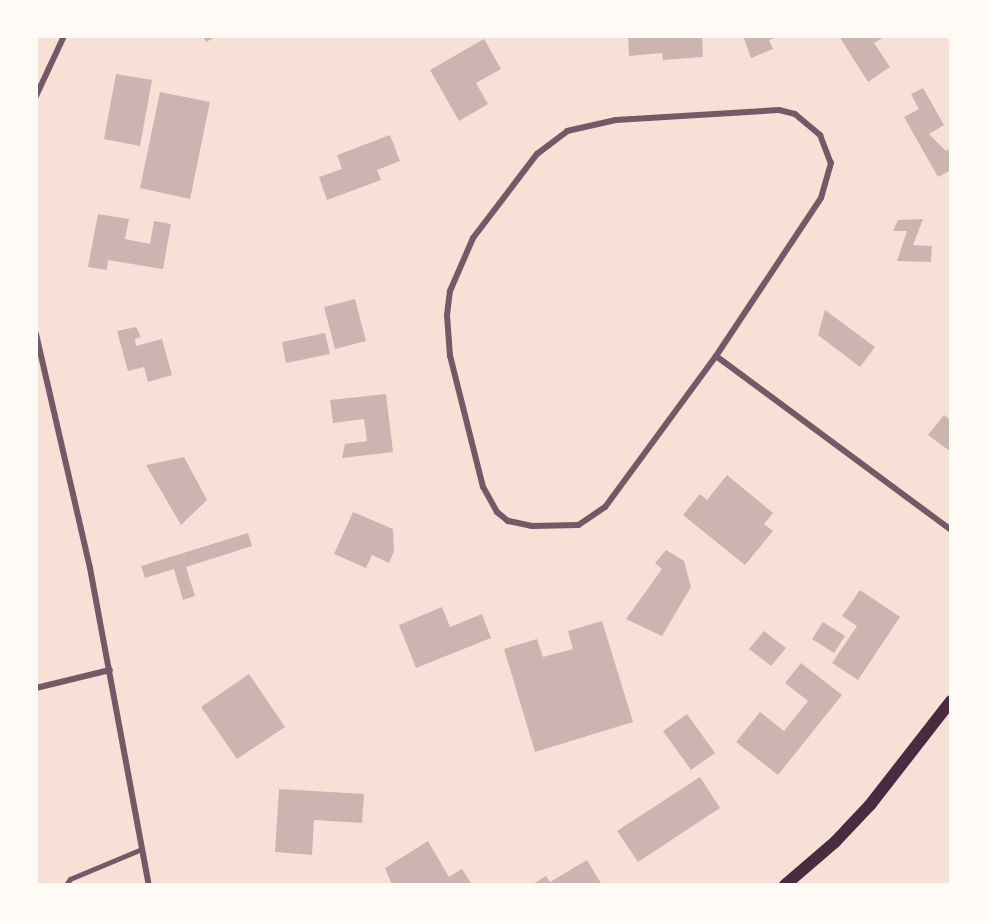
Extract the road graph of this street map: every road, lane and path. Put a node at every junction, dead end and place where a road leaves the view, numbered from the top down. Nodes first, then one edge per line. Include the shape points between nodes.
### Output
1 (64, 36) edge
2 (36, 96) edge
3 (36, 333) edge
4 (716, 356) junction
5 (951, 530) edge
6 (110, 670) junction
7 (36, 688) edge
8 (951, 701) edge
9 (142, 849) junction
10 (66, 885) edge
11 (148, 885) edge
12 (785, 885) edge

1 - 2 street
3 - 6 street
4 - 4 street via 648,452 594,518 578,525 532,526 508,521 497,512 483,487 450,356 450,291 473,238 537,154 567,131 616,120 682,115 779,110 795,114 820,135 831,163 829,180
4 - 5 street
6 - 7 street
6 - 9 street
8 - 12 main road via 870,805
9 - 10 lane via 70,879
9 - 11 street

